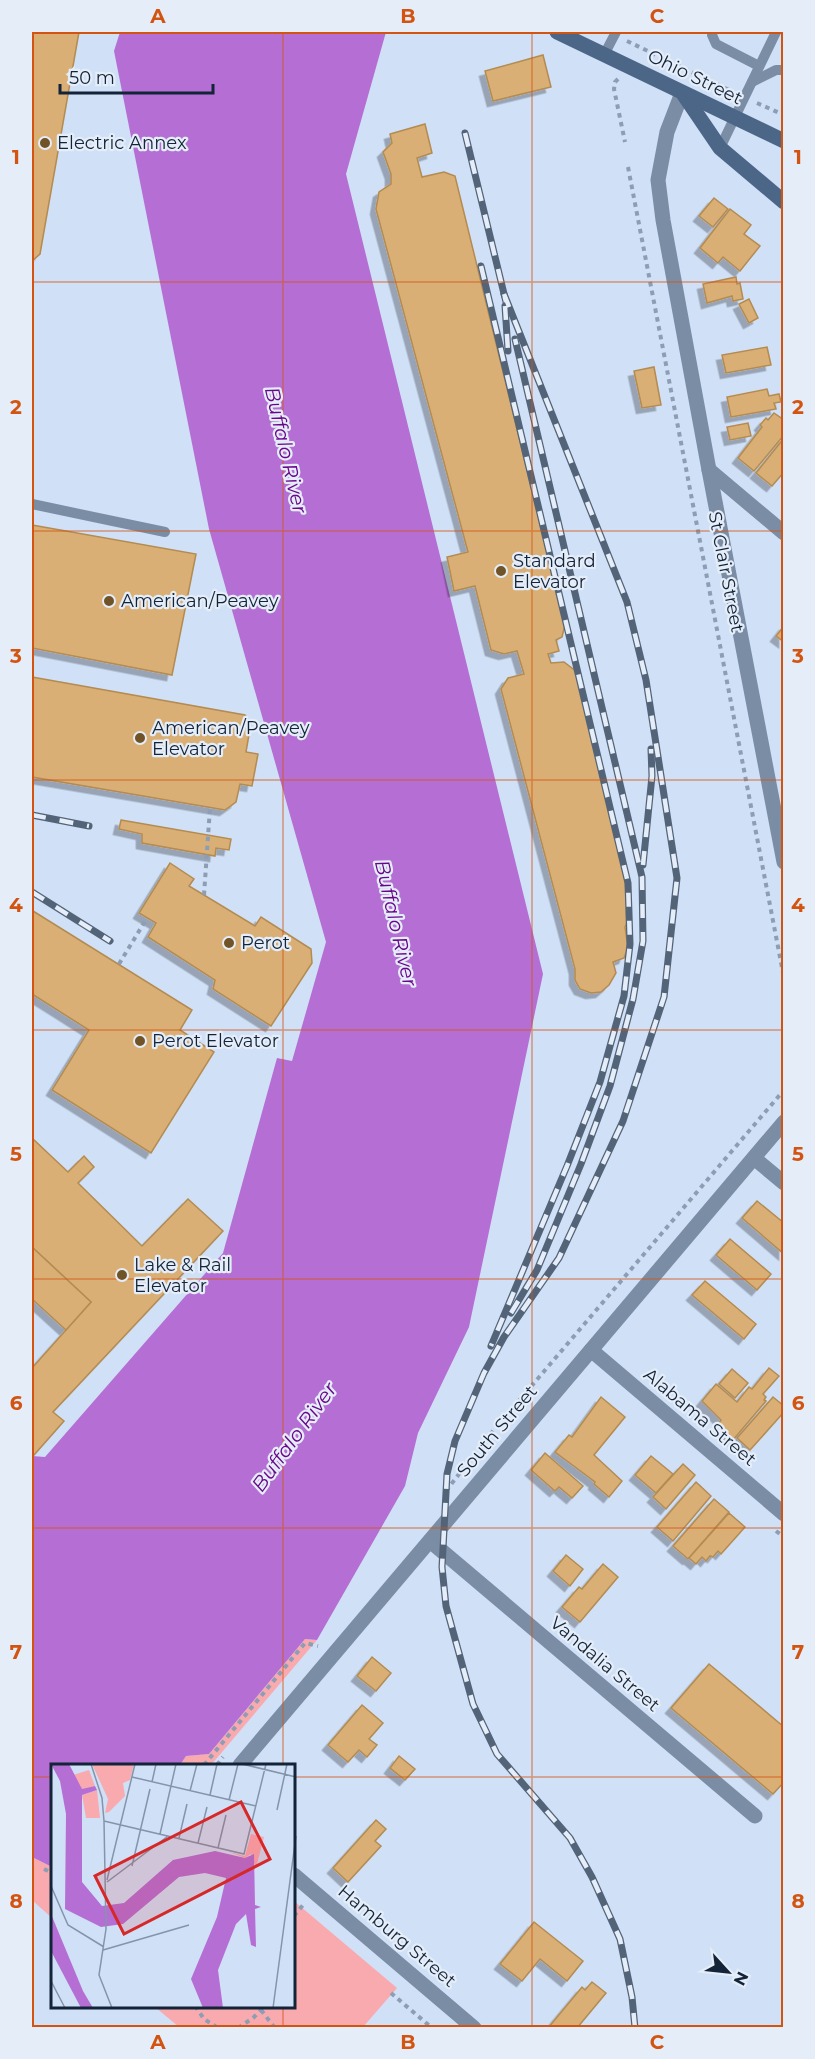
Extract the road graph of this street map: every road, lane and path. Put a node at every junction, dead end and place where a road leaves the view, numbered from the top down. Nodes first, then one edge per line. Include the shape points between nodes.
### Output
1 (557, 32) edge
2 (776, 32) edge
3 (615, 33) edge
4 (710, 33) edge
5 (604, 55) junction
6 (759, 66) junction
7 (783, 70) edge
8 (615, 82) dead end
9 (752, 82) junction
10 (682, 93) junction
11 (744, 97) junction
12 (783, 116) edge
13 (734, 119) junction
14 (624, 139) dead end
15 (783, 141) edge
16 (720, 148) junction
17 (628, 167) dead end
18 (783, 202) edge
19 (709, 470) junction
20 (32, 504) edge
21 (165, 532) dead end
22 (783, 533) edge
23 (210, 808) dead end
24 (783, 862) edge
25 (204, 895) dead end
26 (147, 918) dead end
27 (118, 964) dead end
28 (783, 978) edge
29 (783, 1090) edge
30 (783, 1122) edge
31 (754, 1158) junction
32 (783, 1183) edge
33 (591, 1350) junction
34 (445, 1493) dead end
35 (783, 1514) edge
36 (430, 1541) junction
37 (318, 1646) dead end
38 (205, 1764) edge
39 (241, 1764) edge
40 (755, 1816) dead end
41 (44, 1869) dead end
42 (51, 1872) edge
43 (296, 1877) edge
44 (301, 1908) dead end
45 (296, 1914) edge
46 (391, 1993) dead end
47 (196, 2008) edge
48 (263, 2008) edge
49 (218, 2028) edge
50 (238, 2028) edge
51 (275, 2028) edge
52 (432, 2028) edge
53 (474, 2028) edge

1 - 5 street, Ohio Street
2 - 6 lane
3 - 5 lane
3 - 11 path
4 - 6 lane via 716,44
5 - 10 street, Ohio Street
6 - 9 lane
7 - 9 lane
8 - 14 path
9 - 11 lane
10 - 13 street, Ohio Street
10 - 16 street
10 - 19 street, St Clair Street via 667,132 658,180
11 - 12 path
11 - 13 lane
13 - 15 street, Ohio Street
13 - 16 lane
16 - 18 street
17 - 28 path, St Clair Street
19 - 22 street
19 - 24 street, St Clair Street
20 - 21 lane
23 - 25 path
26 - 27 path
29 - 34 path, South Street via 482,1444
30 - 31 street, South Street
31 - 32 street
31 - 33 street, South Street
33 - 35 street, Alabama Street
33 - 36 street, South Street
36 - 39 street, South Street
36 - 40 street, Vandalia Street
37 - 38 path via 305,1643
41 - 42 path
43 - 53 street, Hamburg Street
44 - 45 path
46 - 52 path
47 - 49 path
48 - 50 path
48 - 51 path

